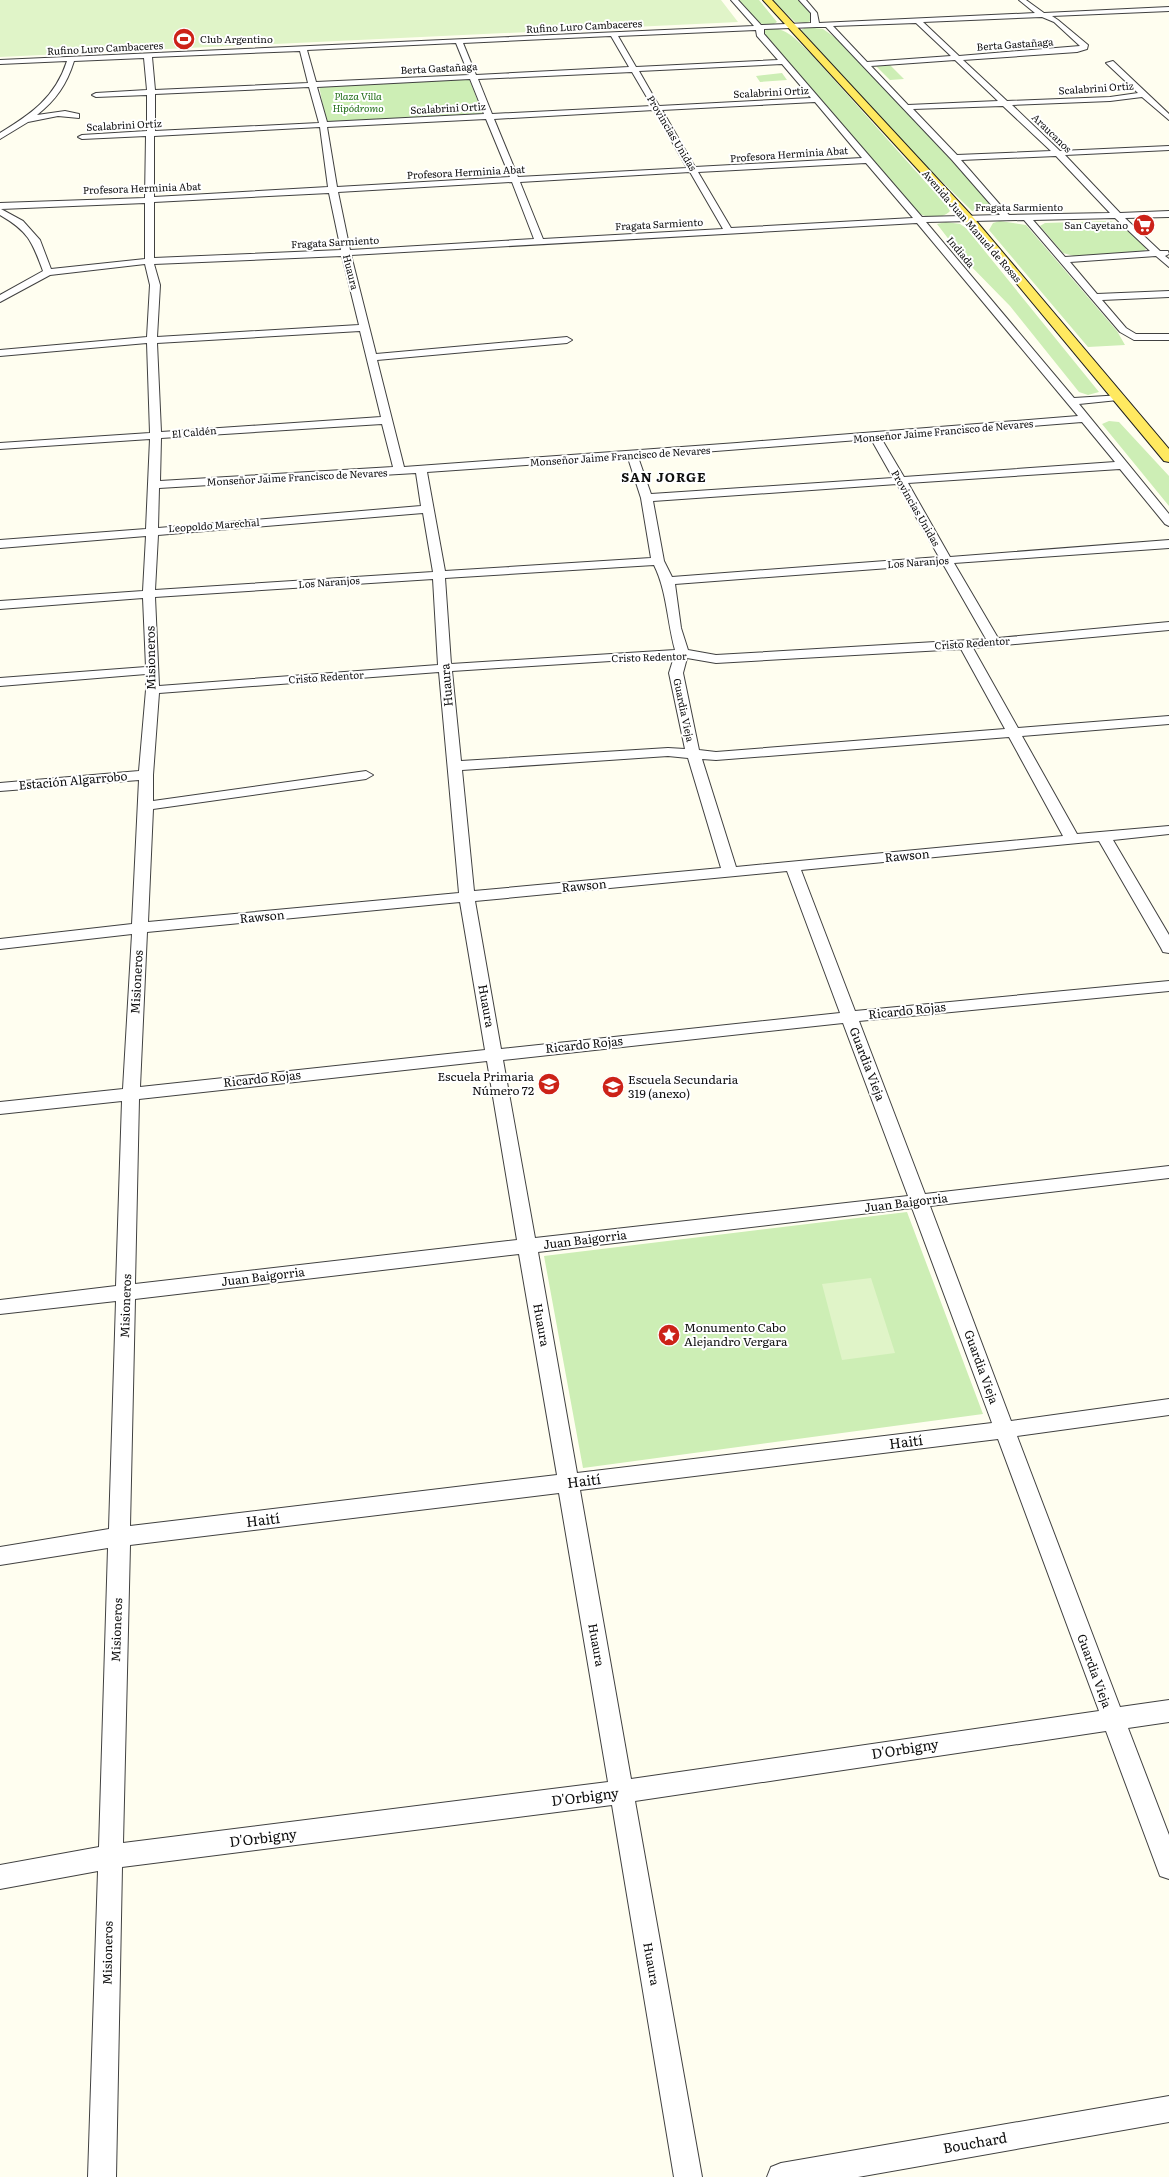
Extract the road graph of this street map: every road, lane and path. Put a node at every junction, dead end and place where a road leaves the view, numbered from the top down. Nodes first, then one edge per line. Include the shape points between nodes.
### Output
1 (734, 0) edge
2 (767, 0) edge
3 (802, 0) edge
4 (1022, 0) edge
5 (1169, 9) edge
6 (1042, 14) junction
7 (917, 20) junction
8 (817, 25) junction
9 (828, 25) junction
10 (790, 26) junction
11 (760, 28) junction
12 (614, 35) junction
13 (458, 42) junction
14 (303, 49) junction
15 (148, 56) junction
16 (957, 58) junction
17 (71, 59) junction
18 (0, 62) edge
19 (784, 62) junction
20 (1110, 63) dead end
21 (866, 64) junction
22 (634, 69) junction
23 (473, 76) junction
24 (314, 84) junction
25 (151, 92) junction
26 (96, 95) dead end
27 (1143, 95) junction
28 (815, 100) junction
29 (1005, 104) junction
30 (906, 107) junction
31 (657, 108) junction
32 (76, 116) dead end
33 (489, 116) junction
34 (1169, 118) edge
35 (25, 121) junction
36 (323, 124) junction
37 (149, 134) junction
38 (0, 137) edge
39 (82, 137) dead end
40 (1169, 148) edge
41 (1059, 154) junction
42 (955, 158) junction
43 (866, 160) junction
44 (694, 171) junction
45 (515, 180) junction
46 (333, 190) junction
47 (150, 200) junction
48 (0, 206) edge
49 (0, 210) edge
50 (1169, 214) edge
51 (1118, 216) junction
52 (968, 218) junction
53 (1007, 218) junction
54 (1027, 218) junction
55 (919, 220) junction
56 (729, 232) junction
57 (540, 242) junction
58 (346, 253) junction
59 (1158, 253) junction
60 (1169, 253) edge
61 (1062, 260) junction
62 (150, 262) junction
63 (1169, 264) edge
64 (48, 272) junction
65 (22, 288) junction
66 (0, 292) edge
67 (1169, 294) edge
68 (1094, 297) junction
69 (0, 299) edge
70 (365, 328) junction
71 (1169, 337) edge
72 (152, 340) junction
73 (567, 340) dead end
74 (0, 353) edge
75 (372, 357) junction
76 (1118, 397) junction
77 (1073, 401) junction
78 (1087, 418) junction
79 (388, 420) junction
80 (156, 435) junction
81 (875, 436) junction
82 (0, 446) edge
83 (632, 455) junction
84 (1169, 458) edge
85 (1124, 465) junction
86 (421, 470) junction
87 (399, 471) junction
88 (900, 480) junction
89 (153, 485) junction
90 (647, 498) junction
91 (428, 509) junction
92 (1169, 522) edge
93 (152, 530) junction
94 (0, 544) edge
95 (1169, 544) edge
96 (946, 560) junction
97 (658, 561) junction
98 (439, 574) junction
99 (668, 581) junction
100 (149, 594) junction
101 (0, 605) edge
102 (1169, 626) edge
103 (994, 642) junction
104 (965, 644) junction
105 (682, 653) junction
106 (445, 668) junction
107 (152, 670) junction
108 (0, 682) edge
109 (153, 690) junction
110 (1169, 720) edge
111 (1014, 733) junction
112 (693, 753) junction
113 (454, 766) junction
114 (146, 775) junction
115 (366, 775) dead end
116 (0, 787) edge
117 (146, 806) junction
118 (1169, 830) edge
119 (1104, 837) junction
120 (1073, 840) junction
121 (793, 866) junction
122 (730, 872) junction
123 (467, 897) junction
124 (140, 928) junction
125 (0, 944) edge
126 (1169, 948) edge
127 (1169, 986) edge
128 (849, 1017) junction
129 (494, 1055) junction
130 (131, 1093) junction
131 (0, 1108) edge
132 (1169, 1172) edge
133 (920, 1201) junction
134 (527, 1246) junction
135 (126, 1293) junction
136 (0, 1307) edge
137 (1169, 1407) edge
138 (1004, 1430) junction
139 (568, 1483) junction
140 (119, 1537) junction
141 (0, 1556) edge
142 (1169, 1710) edge
143 (1112, 1718) junction
144 (621, 1792) junction
145 (110, 1857) junction
146 (1169, 1867) edge
147 (0, 1877) edge
148 (1169, 2109) edge
149 (102, 2177) edge
150 (688, 2177) edge
151 (781, 2177) edge

1 - 11 street, Indiada
2 - 10 main road, Avenida Juan Manuel de Rosas
3 - 8 street via 814,13 814,22
4 - 6 street, Berta Gastañaga
5 - 6 street, Rufino Luro Cambaceres
6 - 7 street, Rufino Luro Cambaceres
6 - 16 street, Berta Gastañaga via 1056,21 1084,47 1074,50
7 - 9 street, Rufino Luro Cambaceres
7 - 16 street, Araucanos
8 - 9 street, Rufino Luro Cambaceres
8 - 10 street, Rufino Luro Cambaceres
9 - 21 street
10 - 11 street, Rufino Luro Cambaceres
10 - 52 main road, Avenida Juan Manuel de Rosas
11 - 12 street, Rufino Luro Cambaceres
11 - 19 street, Indiada via 760,34
12 - 13 street, Rufino Luro Cambaceres
12 - 22 street, Provincias Unidas
13 - 14 street, Rufino Luro Cambaceres
13 - 23 street
14 - 15 street, Rufino Luro Cambaceres
14 - 24 street, Huaura
15 - 17 street, Rufino Luro Cambaceres
15 - 25 street
16 - 21 street, Berta Gastañaga
16 - 29 street, Araucanos
17 - 18 street, Rufino Luro Cambaceres
17 - 35 street via 62,84 51,100
19 - 22 street, Berta Gastañaga
19 - 28 street, Indiada
20 - 27 street
21 - 30 street
22 - 23 street, Berta Gastañaga
22 - 31 street, Provincias Unidas
23 - 24 street, Berta Gastañaga
23 - 33 street
24 - 25 street, Berta Gastañaga
24 - 36 street, Huaura
25 - 26 street, Berta Gastañaga
25 - 37 street
27 - 29 street, Scalabrini Ortiz
27 - 34 street
28 - 31 street, Scalabrini Ortiz
28 - 43 street, Indiada
29 - 30 street, Scalabrini Ortiz
29 - 41 street, Araucanos
30 - 42 street
31 - 33 street, Scalabrini Ortiz
31 - 44 street, Provincias Unidas
32 - 35 street via 72,113 63,113
33 - 36 street, Scalabrini Ortiz
33 - 45 street
35 - 38 street
36 - 37 street, Scalabrini Ortiz
36 - 46 street, Huaura
37 - 39 street, Scalabrini Ortiz
37 - 47 street
40 - 41 street
41 - 42 street
41 - 51 street, Araucanos
42 - 53 street
43 - 44 street, Profesora Herminia Abat
43 - 55 street, Indiada
44 - 45 street, Profesora Herminia Abat
44 - 56 street, Provincias Unidas
45 - 46 street, Profesora Herminia Abat
45 - 57 street
46 - 47 street, Profesora Herminia Abat
46 - 58 street, Huaura
47 - 48 street, Profesora Herminia Abat
47 - 62 street
49 - 64 street via 20,223 37,242
50 - 51 street, Fragata Sarmiento
51 - 54 street, Fragata Sarmiento
51 - 59 street, Araucanos
52 - 53 street, Fragata Sarmiento
52 - 55 street, Fragata Sarmiento
52 - 76 main road, Avenida Juan Manuel de Rosas
53 - 54 street, Fragata Sarmiento
54 - 61 street
55 - 56 street, Fragata Sarmiento
55 - 77 street, Indiada
56 - 57 street, Fragata Sarmiento
57 - 58 street, Fragata Sarmiento
58 - 62 street, Fragata Sarmiento
58 - 70 street, Huaura
59 - 60 street
59 - 61 street
59 - 63 street, Araucanos
61 - 68 street
62 - 64 street, Fragata Sarmiento
62 - 72 street, Misioneros via 155,285
64 - 65 street
65 - 66 street
65 - 69 street
67 - 68 street
68 - 71 street via 1123,330 1134,337
70 - 72 street
70 - 75 street, Huaura
72 - 74 street
72 - 80 street, Misioneros
73 - 75 street
75 - 79 street, Huaura
76 - 77 street
76 - 84 main road, Avenida Juan Manuel de Rosas
77 - 78 street, Indiada
78 - 81 street, Monseñor Jaime Francisco de Nevares
78 - 85 street, Indiada
79 - 80 street, El Caldén
79 - 87 street, Huaura
80 - 82 street, El Caldén
80 - 89 street, Misioneros
81 - 83 street, Monseñor Jaime Francisco de Nevares
81 - 88 street, Provincias Unidas
83 - 86 street, Monseñor Jaime Francisco de Nevares
83 - 90 street
85 - 88 street
85 - 92 street, Indiada
86 - 87 street, Monseñor Jaime Francisco de Nevares
86 - 91 street, Huaura
87 - 89 street, Monseñor Jaime Francisco de Nevares
88 - 90 street
88 - 96 street, Provincias Unidas
89 - 93 street, Misioneros
90 - 97 street
91 - 93 street, Leopoldo Marechal
91 - 98 street, Huaura
93 - 94 street, Leopoldo Marechal
93 - 100 street, Misioneros
95 - 96 street, Los Naranjos
96 - 99 street, Los Naranjos
96 - 103 street, Provincias Unidas
97 - 98 street, Los Naranjos
97 - 99 street
98 - 100 street, Los Naranjos
98 - 106 street, Huaura
99 - 105 street via 675,628
100 - 101 street, Los Naranjos
100 - 107 street, Misioneros
102 - 103 street, Cristo Redentor
103 - 104 street, Cristo Redentor
104 - 105 street, Cristo Redentor via 716,659
104 - 111 street
105 - 106 street, Cristo Redentor
105 - 112 street, Guardia Vieja via 676,673
106 - 109 street, Cristo Redentor
106 - 113 street, Huaura
107 - 108 street
107 - 109 street, Misioneros
109 - 114 street, Misioneros
110 - 111 street
111 - 112 street via 716,756
111 - 120 street
112 - 113 street via 668,752
112 - 122 street, Guardia Vieja
113 - 123 street, Huaura
114 - 116 street, Estación Algarrobo
114 - 117 street, Misioneros
115 - 117 street
117 - 124 street, Misioneros
118 - 119 street, Rawson
119 - 120 street, Rawson
119 - 126 street
120 - 121 street, Rawson
121 - 122 street, Rawson
121 - 128 street, Guardia Vieja
122 - 123 street, Rawson
123 - 124 street, Rawson
123 - 129 street, Huaura
124 - 125 street, Rawson
124 - 130 street, Misioneros
127 - 128 street, Ricardo Rojas
128 - 129 street, Ricardo Rojas
128 - 133 street, Guardia Vieja
129 - 130 street, Ricardo Rojas
129 - 134 street, Huaura
130 - 131 street, Ricardo Rojas
130 - 135 street, Misioneros
132 - 133 street, Juan Baigorria
133 - 134 street, Juan Baigorria
133 - 138 street, Guardia Vieja
134 - 135 street, Juan Baigorria
134 - 139 street, Huaura
135 - 136 street, Juan Baigorria
135 - 140 street, Misioneros
137 - 138 street, Haití
138 - 139 street, Haití
138 - 143 street, Guardia Vieja
139 - 140 street, Haití
139 - 144 street, Huaura
140 - 141 street, Haití
140 - 145 street, Misioneros
142 - 143 street, D'Orbigny
143 - 144 street, D'Orbigny
143 - 146 street, Guardia Vieja
144 - 145 street, D'Orbigny
144 - 150 street, Huaura
145 - 147 street, D'Orbigny
145 - 149 street, Misioneros
148 - 151 street, Bouchard

